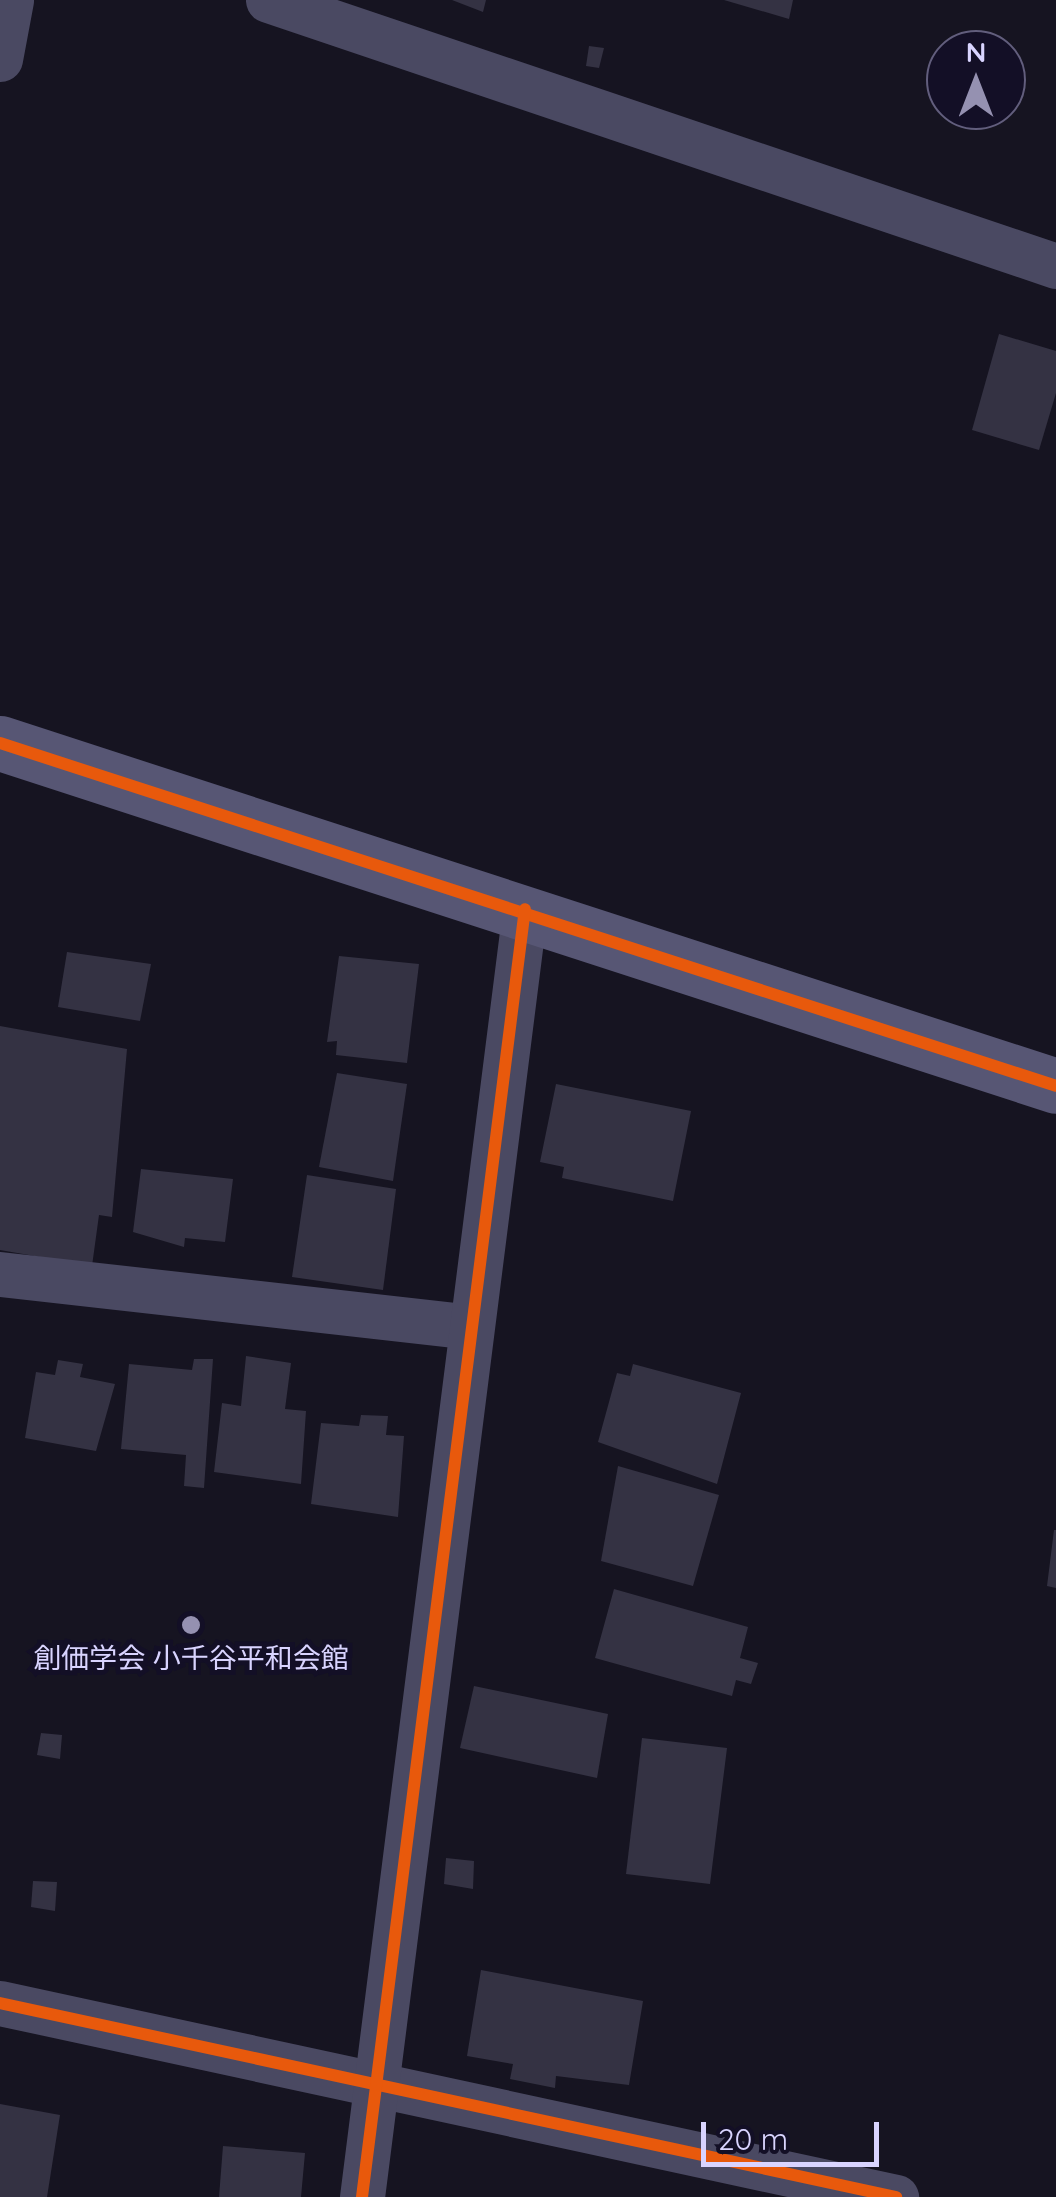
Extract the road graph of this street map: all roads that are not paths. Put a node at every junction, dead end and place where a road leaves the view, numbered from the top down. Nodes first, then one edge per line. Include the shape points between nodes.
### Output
1 (11, 0) edge
2 (268, 0) edge
3 (0, 59) edge
4 (1056, 266) edge
5 (0, 743) edge
6 (525, 909) junction
7 (1056, 1086) edge
8 (0, 1274) edge
9 (471, 1327) junction
10 (0, 2004) edge
11 (374, 2078) junction
12 (362, 2197) edge
13 (896, 2197) edge

1 - 3 street
2 - 4 street
5 - 6 street
6 - 7 street
6 - 9 street
8 - 9 street
9 - 11 street
10 - 11 street
11 - 12 street
11 - 13 street

